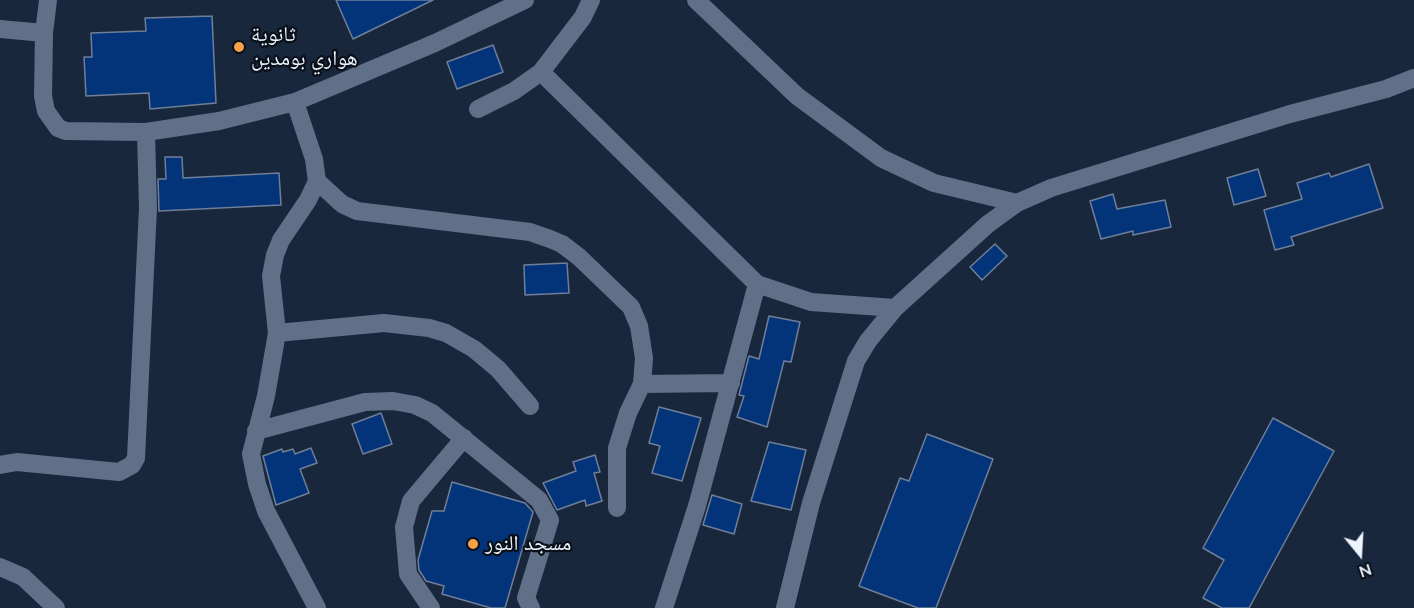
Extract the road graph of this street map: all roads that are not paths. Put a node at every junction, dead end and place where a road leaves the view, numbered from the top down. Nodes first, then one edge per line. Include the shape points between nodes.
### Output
1 (48, 0) edge
2 (525, 0) edge
3 (591, 0) edge
4 (696, 0) edge
5 (0, 29) edge
6 (44, 33) junction
7 (542, 72) junction
8 (1414, 78) edge
9 (295, 102) junction
10 (478, 109) dead end
11 (146, 132) junction
12 (317, 181) junction
13 (1017, 203) junction
14 (757, 284) junction
15 (895, 308) junction
16 (277, 333) junction
17 (731, 383) junction
18 (642, 384) junction
19 (530, 406) dead end
20 (256, 430) junction
21 (464, 438) junction
22 (0, 465) edge
23 (617, 508) dead end
24 (0, 567) edge
25 (56, 608) edge
26 (317, 608) edge
27 (431, 608) edge
28 (531, 608) edge
29 (664, 608) edge
30 (785, 608) edge

1 - 6 street
2 - 9 street
3 - 7 street
4 - 13 street via 797,96 880,158 934,183
5 - 6 street
6 - 11 street via 43,96 46,111 58,128 83,133
7 - 10 street
7 - 14 street
8 - 13 street via 1051,188
9 - 11 street via 219,121
9 - 12 street via 314,159
11 - 22 street via 148,208 136,458 119,472 17,462
12 - 16 street via 275,255 271,276
12 - 18 street via 333,197 357,211 530,232 562,244 631,307 639,326 644,358
13 - 15 street via 988,224
14 - 15 street via 811,302
14 - 17 street
15 - 30 street via 868,340 847,383
16 - 19 street via 384,323 429,328 474,349 498,369
16 - 20 street
17 - 18 street
17 - 29 street
18 - 23 street via 617,448
20 - 21 street via 365,402 393,401 432,413
20 - 26 street via 251,454 257,484 285,549
21 - 27 street via 411,501 404,527 408,574
21 - 28 street via 539,500 550,520 526,598
24 - 25 street via 23,577

